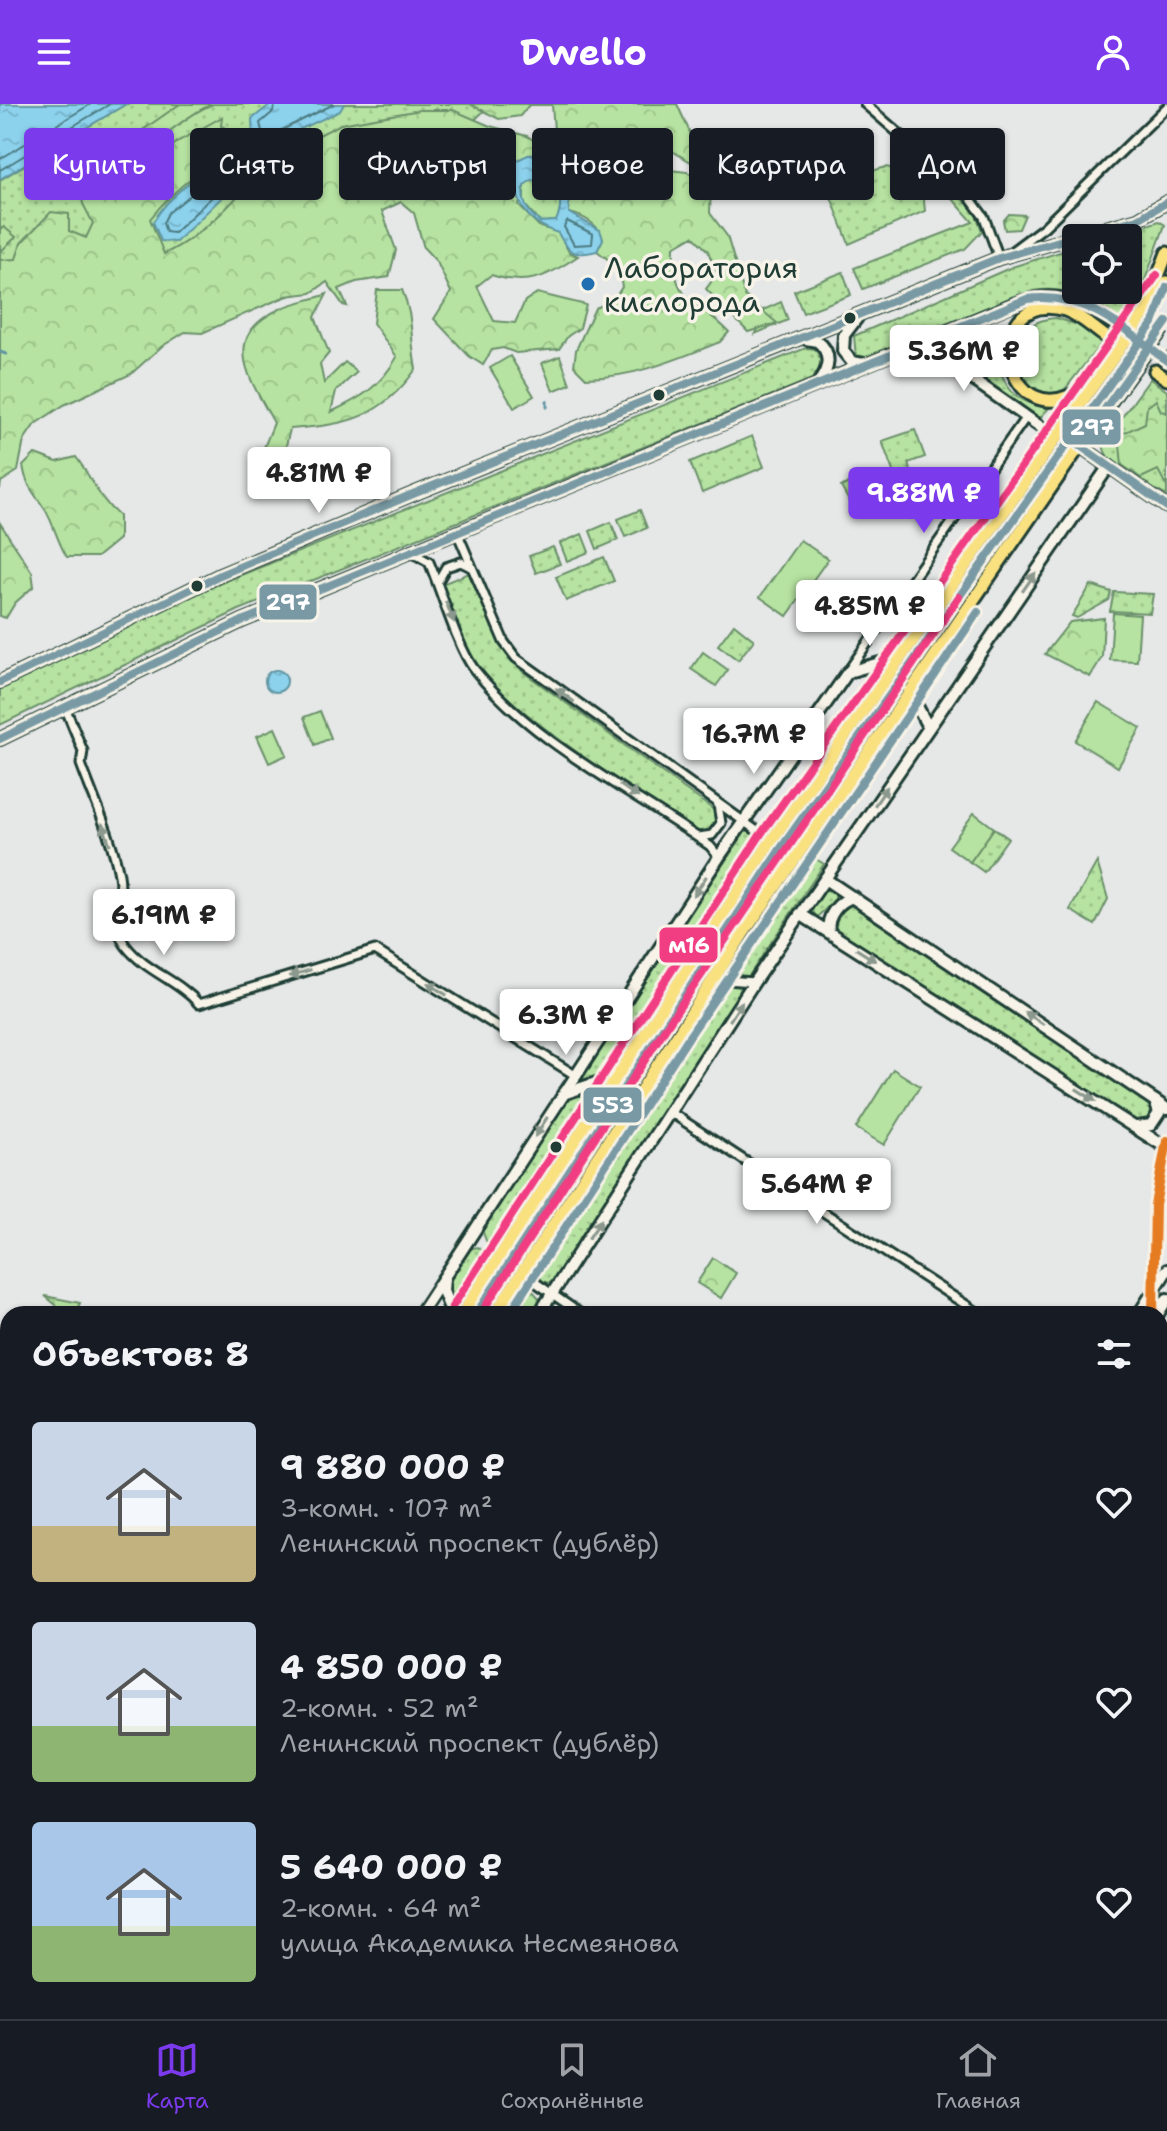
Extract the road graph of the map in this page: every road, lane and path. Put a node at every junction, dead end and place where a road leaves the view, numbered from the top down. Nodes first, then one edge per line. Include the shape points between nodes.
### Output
1 (865, 104) edge
2 (1167, 107) edge
3 (1167, 202) edge
4 (1044, 227) junction
5 (1056, 242) junction
6 (1167, 253) edge
7 (1003, 257) junction
8 (1167, 282) edge
9 (990, 313) junction
10 (1076, 315) junction
11 (1143, 316) junction
12 (858, 317) junction
13 (1116, 325) tunnel mouth
14 (1165, 325) edge
15 (1106, 337) tunnel mouth
16 (801, 340) junction
17 (919, 342) junction
18 (869, 363) junction
19 (1155, 371) tunnel mouth
20 (1100, 376) junction
21 (1167, 379) edge
22 (817, 384) junction
23 (1026, 417) junction
24 (1055, 437) junction
25 (1079, 445) junction
26 (1109, 466) junction
27 (1167, 507) edge
28 (457, 532) junction
29 (408, 552) junction
30 (472, 568) junction
31 (438, 583) junction
32 (901, 657) junction
33 (848, 672) junction
34 (0, 682) edge
35 (909, 691) junction
36 (65, 707) junction
37 (928, 727) junction
38 (0, 739) edge
39 (718, 805) junction
40 (743, 821) junction
41 (697, 837) junction
42 (771, 841) junction
43 (719, 857) junction
44 (780, 878) junction
45 (825, 879) junction
46 (853, 897) junction
47 (800, 914) junction
48 (829, 931) junction
49 (712, 979) junction
50 (754, 982) junction
51 (622, 1068) junction
52 (575, 1075) junction
53 (562, 1095) junction
54 (1155, 1101) junction
55 (1167, 1110) edge
56 (670, 1112) junction
57 (1137, 1127) junction
58 (1152, 1137) junction
59 (1167, 1148) edge
60 (1167, 1270) edge
61 (522, 1273) junction
62 (444, 1276) junction
63 (551, 1294) junction
64 (425, 1306) edge
65 (449, 1306) edge
66 (467, 1306) edge
67 (500, 1306) edge
68 (544, 1306) edge
69 (569, 1306) edge
70 (968, 1306) edge
71 (1144, 1306) edge

1 - 7 street via 965,191
2 - 4 street
3 - 5 main road via 1138,219
4 - 5 street
4 - 7 street
5 - 7 main road
6 - 11 main road
7 - 12 main road
8 - 11 main road
9 - 10 main road via 1048,302
9 - 13 main road via 1054,295 1080,301
9 - 17 main road
10 - 15 main road
10 - 20 main road via 1052,309 1021,320 1008,345 1011,371 1029,392 1051,399 1079,392
11 - 20 main road, bridge
12 - 16 main road
12 - 18 main road via 844,335 843,351 852,362
14 - 25 main road, bridge
16 - 22 main road via 817,341 827,352 827,366
16 - 34 main road via 220,575
17 - 18 main road
17 - 23 main road
18 - 22 main road
19 - 21 main road
20 - 24 main road
22 - 28 main road
23 - 24 main road
23 - 33 street
24 - 32 main road
25 - 26 main road
25 - 35 main road
26 - 27 main road
37 -> 26 main road
28 - 29 main road
28 - 30 street
29 - 31 street via 425,556
29 - 36 main road via 242,621
30 - 31 street via 456,563 442,571
39 -> 30 street via 516,658
31 -> 41 street via 473,667 501,696 565,749
32 - 33 main road
32 - 42 main road
33 - 40 main road
35 - 37 main road
35 - 44 main road
36 - 38 main road
52 -> 36 street via 375,950 199,1004 125,945 115,915 120,879
45 -> 37 main road
39 - 40 street
39 - 41 street via 722,818 717,830
40 - 42 street
40 - 43 main road
41 - 43 street
42 - 44 street via 780,853
42 - 51 main road
43 -> 52 main road
44 - 49 main road
45 - 46 main road
45 - 47 main road
46 - 48 main road via 840,903
54 -> 46 main road
47 - 48 main road
47 - 50 main road
48 -> 57 main road
49 - 50 street
49 - 61 main road
56 -> 50 main road
51 - 53 main road
51 - 66 main road
52 - 53 main road
53 -> 62 main road
54 - 55 main road
54 - 57 main road via 1159,1113 1151,1125
55 - 58 main road via 1152,1126
63 -> 56 main road
56 - 70 street
57 - 58 main road
58 - 59 main road
60 - 71 main road
61 - 63 street
61 - 67 main road
62 - 64 main road
62 - 65 main road
63 - 68 main road
63 - 69 street

